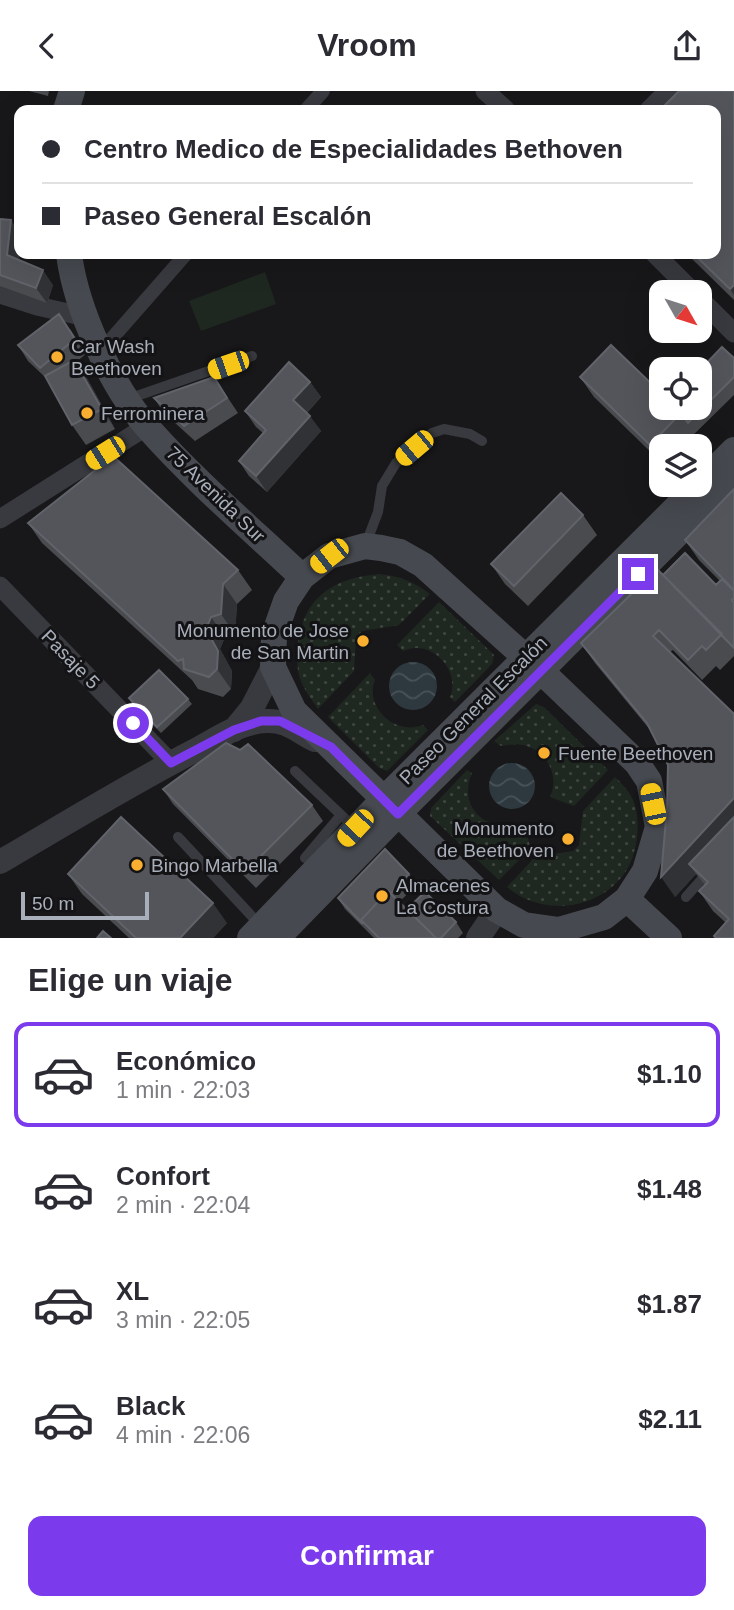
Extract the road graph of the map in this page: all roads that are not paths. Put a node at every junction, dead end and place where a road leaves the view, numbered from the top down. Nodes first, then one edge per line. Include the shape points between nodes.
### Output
1 (323, 91) edge
2 (485, 91) edge
3 (668, 91) edge
4 (310, 105) edge
5 (500, 105) edge
6 (654, 105) edge
7 (70, 259) edge
8 (182, 259) edge
9 (660, 259) edge
10 (681, 280) edge
11 (0, 294) edge
12 (712, 311) edge
13 (86, 317) junction
14 (734, 333) edge
15 (100, 352) junction
16 (252, 356) dead end
17 (128, 399) junction
18 (147, 426) junction
19 (482, 442) dead end
20 (734, 450) edge
21 (712, 471) edge
22 (734, 477) edge
23 (687, 497) edge
24 (0, 519) edge
25 (365, 546) junction
26 (302, 577) junction
27 (0, 586) edge
28 (533, 664) junction
29 (273, 667) junction
30 (234, 730) junction
31 (331, 747) junction
32 (171, 763) junction
33 (295, 771) dead end
34 (391, 806) junction
35 (348, 822) junction
36 (178, 837) dead end
37 (305, 858) dead end
38 (718, 861) edge
39 (0, 862) edge
40 (686, 897) dead end
41 (627, 899) junction
42 (497, 910) junction
43 (263, 934) edge
44 (478, 938) edge
45 (669, 938) edge

1 - 4 street
2 - 5 street
3 - 6 street
7 - 13 main road, 75 Avenida Sur
8 - 15 street
9 - 10 street
11 - 13 street
12 - 14 street
13 - 15 main road, 75 Avenida Sur
15 - 17 main road, 75 Avenida Sur
16 - 17 lane
17 - 18 main road, 75 Avenida Sur
18 - 24 street
18 - 26 main road, 75 Avenida Sur
19 - 25 lane via 470,434 444,429 432,433 396,463 382,486
20 - 21 main road, Paseo General Escalón
22 - 28 main road, Paseo General Escalón
23 - 28 main road, Paseo General Escalón
25 - 26 main road via 329,556
25 - 28 main road via 400,552 423,565
26 - 29 main road via 286,601 274,635
27 - 32 street, Pasaje 5
28 - 34 main road, Paseo General Escalón
28 - 41 main road via 637,763 649,782 658,827 645,871
29 - 30 street via 252,708
29 - 31 main road via 294,711
30 - 31 street via 261,721 280,721
30 - 32 street
31 - 34 main road
32 - 39 street
33 - 35 lane
34 - 35 main road, Paseo General Escalón
34 - 42 main road
34 - 43 main road, Paseo General Escalón
35 - 37 lane
35 - 43 main road, Paseo General Escalón
36 - 43 lane
38 - 40 lane
41 - 42 main road via 604,917 559,930 524,925
41 - 45 main road
42 - 44 street

